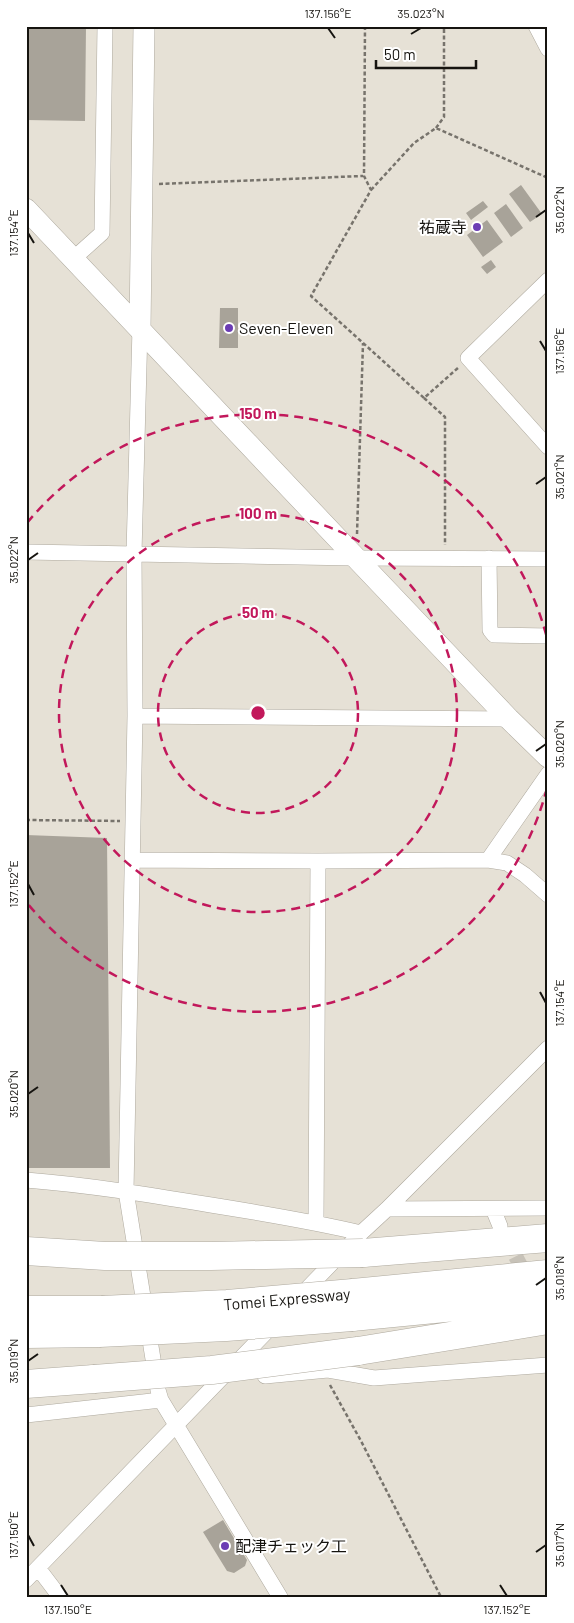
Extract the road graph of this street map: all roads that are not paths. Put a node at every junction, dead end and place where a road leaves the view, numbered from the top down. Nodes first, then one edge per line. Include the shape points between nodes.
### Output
1 (105, 26) edge
2 (144, 26) edge
3 (536, 26) edge
4 (548, 49) edge
5 (26, 209) edge
6 (74, 259) junction
7 (548, 280) edge
8 (140, 328) junction
9 (548, 447) edge
10 (26, 552) edge
11 (134, 553) junction
12 (356, 558) junction
13 (489, 558) junction
14 (548, 559) edge
15 (548, 636) edge
16 (135, 716) junction
17 (509, 719) junction
18 (548, 757) edge
19 (548, 774) edge
20 (132, 860) junction
21 (488, 860) junction
22 (318, 862) junction
23 (548, 895) edge
24 (548, 1048) edge
25 (26, 1180) edge
26 (126, 1191) junction
27 (548, 1208) edge
28 (387, 1209) junction
29 (493, 1209) junction
30 (316, 1222) junction
31 (500, 1226) tunnel mouth
32 (26, 1238) edge
33 (548, 1238) edge
34 (362, 1243) junction
35 (26, 1251) edge
36 (211, 1256) junction
37 (548, 1274) edge
38 (548, 1298) edge
39 (353, 1305) junction
40 (26, 1310) edge
41 (548, 1320) edge
42 (100, 1322) junction
43 (26, 1334) edge
44 (548, 1365) edge
45 (219, 1381) junction
46 (26, 1383) edge
47 (161, 1400) junction
48 (26, 1414) edge
49 (176, 1424) junction
50 (38, 1568) junction
51 (26, 1580) edge
52 (60, 1597) edge
53 (280, 1597) edge

1 - 6 street via 102,233
2 - 8 street
3 - 4 street
5 - 6 street
6 - 8 street
7 - 9 street via 468,358
8 - 11 street
8 - 12 street
10 - 11 street
11 - 12 street
11 - 16 street
12 - 13 street
12 - 17 street
13 - 14 street
13 - 15 street via 490,630 494,635
16 - 17 street
16 - 20 street
17 - 18 street
19 - 21 street
20 - 22 street
20 - 26 street
21 - 22 street
21 - 23 street via 507,863
22 - 30 street
24 - 28 street
25 - 26 street
26 - 30 street
26 - 47 street
27 - 29 street
28 - 29 street
28 - 34 street
29 - 31 street
30 - 34 street
32 - 36 highway, bridge
33 - 34 highway
34 - 36 highway, bridge
34 - 45 street
35 - 36 highway, bridge via 105,1256
37 - 39 highway, Tomei Expressway
38 - 39 highway, Tomei Expressway
39 - 42 highway, Tomei Expressway, bridge via 226,1327
40 - 42 highway, Tomei Expressway
41 - 46 highway, bridge via 358,1351 212,1370
42 - 43 highway, Tomei Expressway
44 - 45 street via 374,1378 328,1370
45 - 49 street
47 - 48 street
47 - 49 street
49 - 50 street
49 - 53 street
50 - 51 street
50 - 52 street

